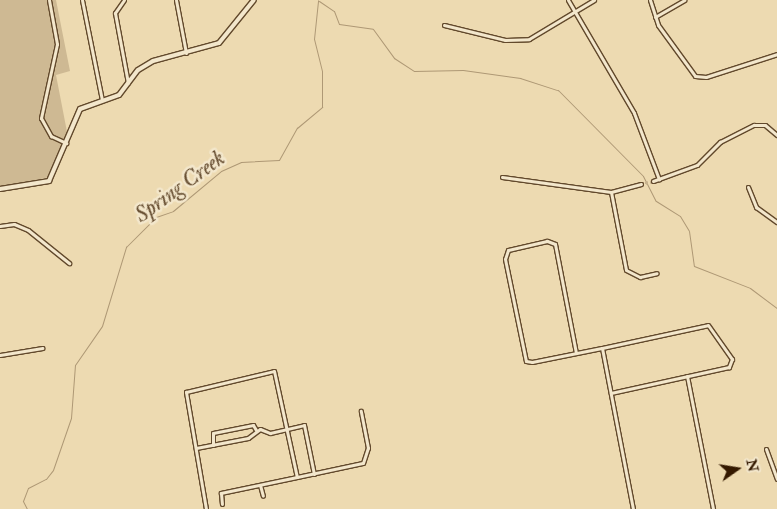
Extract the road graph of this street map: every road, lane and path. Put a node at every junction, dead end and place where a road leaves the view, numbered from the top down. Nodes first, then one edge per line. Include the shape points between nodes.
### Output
1 (49, 0) edge
2 (82, 0) edge
3 (124, 0) edge
4 (176, 0) edge
5 (254, 0) edge
6 (568, 0) edge
7 (594, 0) edge
8 (650, 0) edge
9 (685, 0) edge
10 (576, 12) junction
11 (655, 17) junction
12 (444, 25) dead end
13 (186, 54) junction
14 (777, 54) edge
15 (128, 83) junction
16 (102, 100) junction
17 (777, 135) edge
18 (66, 143) junction
19 (502, 177) dead end
20 (659, 179) junction
21 (653, 181) tunnel mouth
22 (642, 184) tunnel mouth
23 (748, 187) dead end
24 (0, 190) edge
25 (611, 192) junction
26 (776, 219) edge
27 (0, 226) edge
28 (69, 262) dead end
29 (658, 273) dead end
30 (42, 348) dead end
31 (602, 348) junction
32 (576, 353) junction
33 (0, 355) edge
34 (687, 376) junction
35 (611, 393) junction
36 (361, 412) dead end
37 (287, 429) junction
38 (256, 430) junction
39 (213, 445) junction
40 (196, 448) junction
41 (766, 450) dead end
42 (314, 474) junction
43 (297, 477) junction
44 (777, 479) edge
45 (260, 485) junction
46 (263, 496) dead end
47 (222, 504) dead end
48 (206, 509) edge
49 (633, 509) edge
50 (713, 509) edge

1 - 18 street via 57,44 41,118 51,136
2 - 16 street
3 - 15 street via 115,13
4 - 13 street
5 - 13 street via 228,36
6 - 10 street
7 - 10 street
8 - 11 street
9 - 11 street
10 - 12 street via 541,35 524,40 450,30
10 - 20 street via 634,113
11 - 14 street via 687,70 698,77
13 - 15 street via 146,65
15 - 16 street via 119,96
16 - 18 street via 80,109
17 - 20 street via 764,125 754,125 720,142 697,165
18 - 24 street via 49,181
19 - 25 street
20 - 21 street
22 - 25 street
23 - 26 street via 756,207
25 - 29 street via 626,270 640,277
27 - 28 street via 14,224 28,230
30 - 33 street
31 - 32 street
31 - 34 street via 710,326 732,362 729,367
31 - 35 street
32 - 32 street via 553,242 506,252 526,361
34 - 35 street
34 - 50 street
35 - 49 street
36 - 42 street via 368,448 363,463
37 - 38 street
37 - 40 street via 274,371 186,392
37 - 42 street via 304,425
37 - 43 street
38 - 39 street via 248,438
38 - 39 street via 253,425 213,433
39 - 40 street
40 - 48 street
41 - 44 street
42 - 43 street
43 - 45 street
45 - 46 street
45 - 47 street via 220,493

